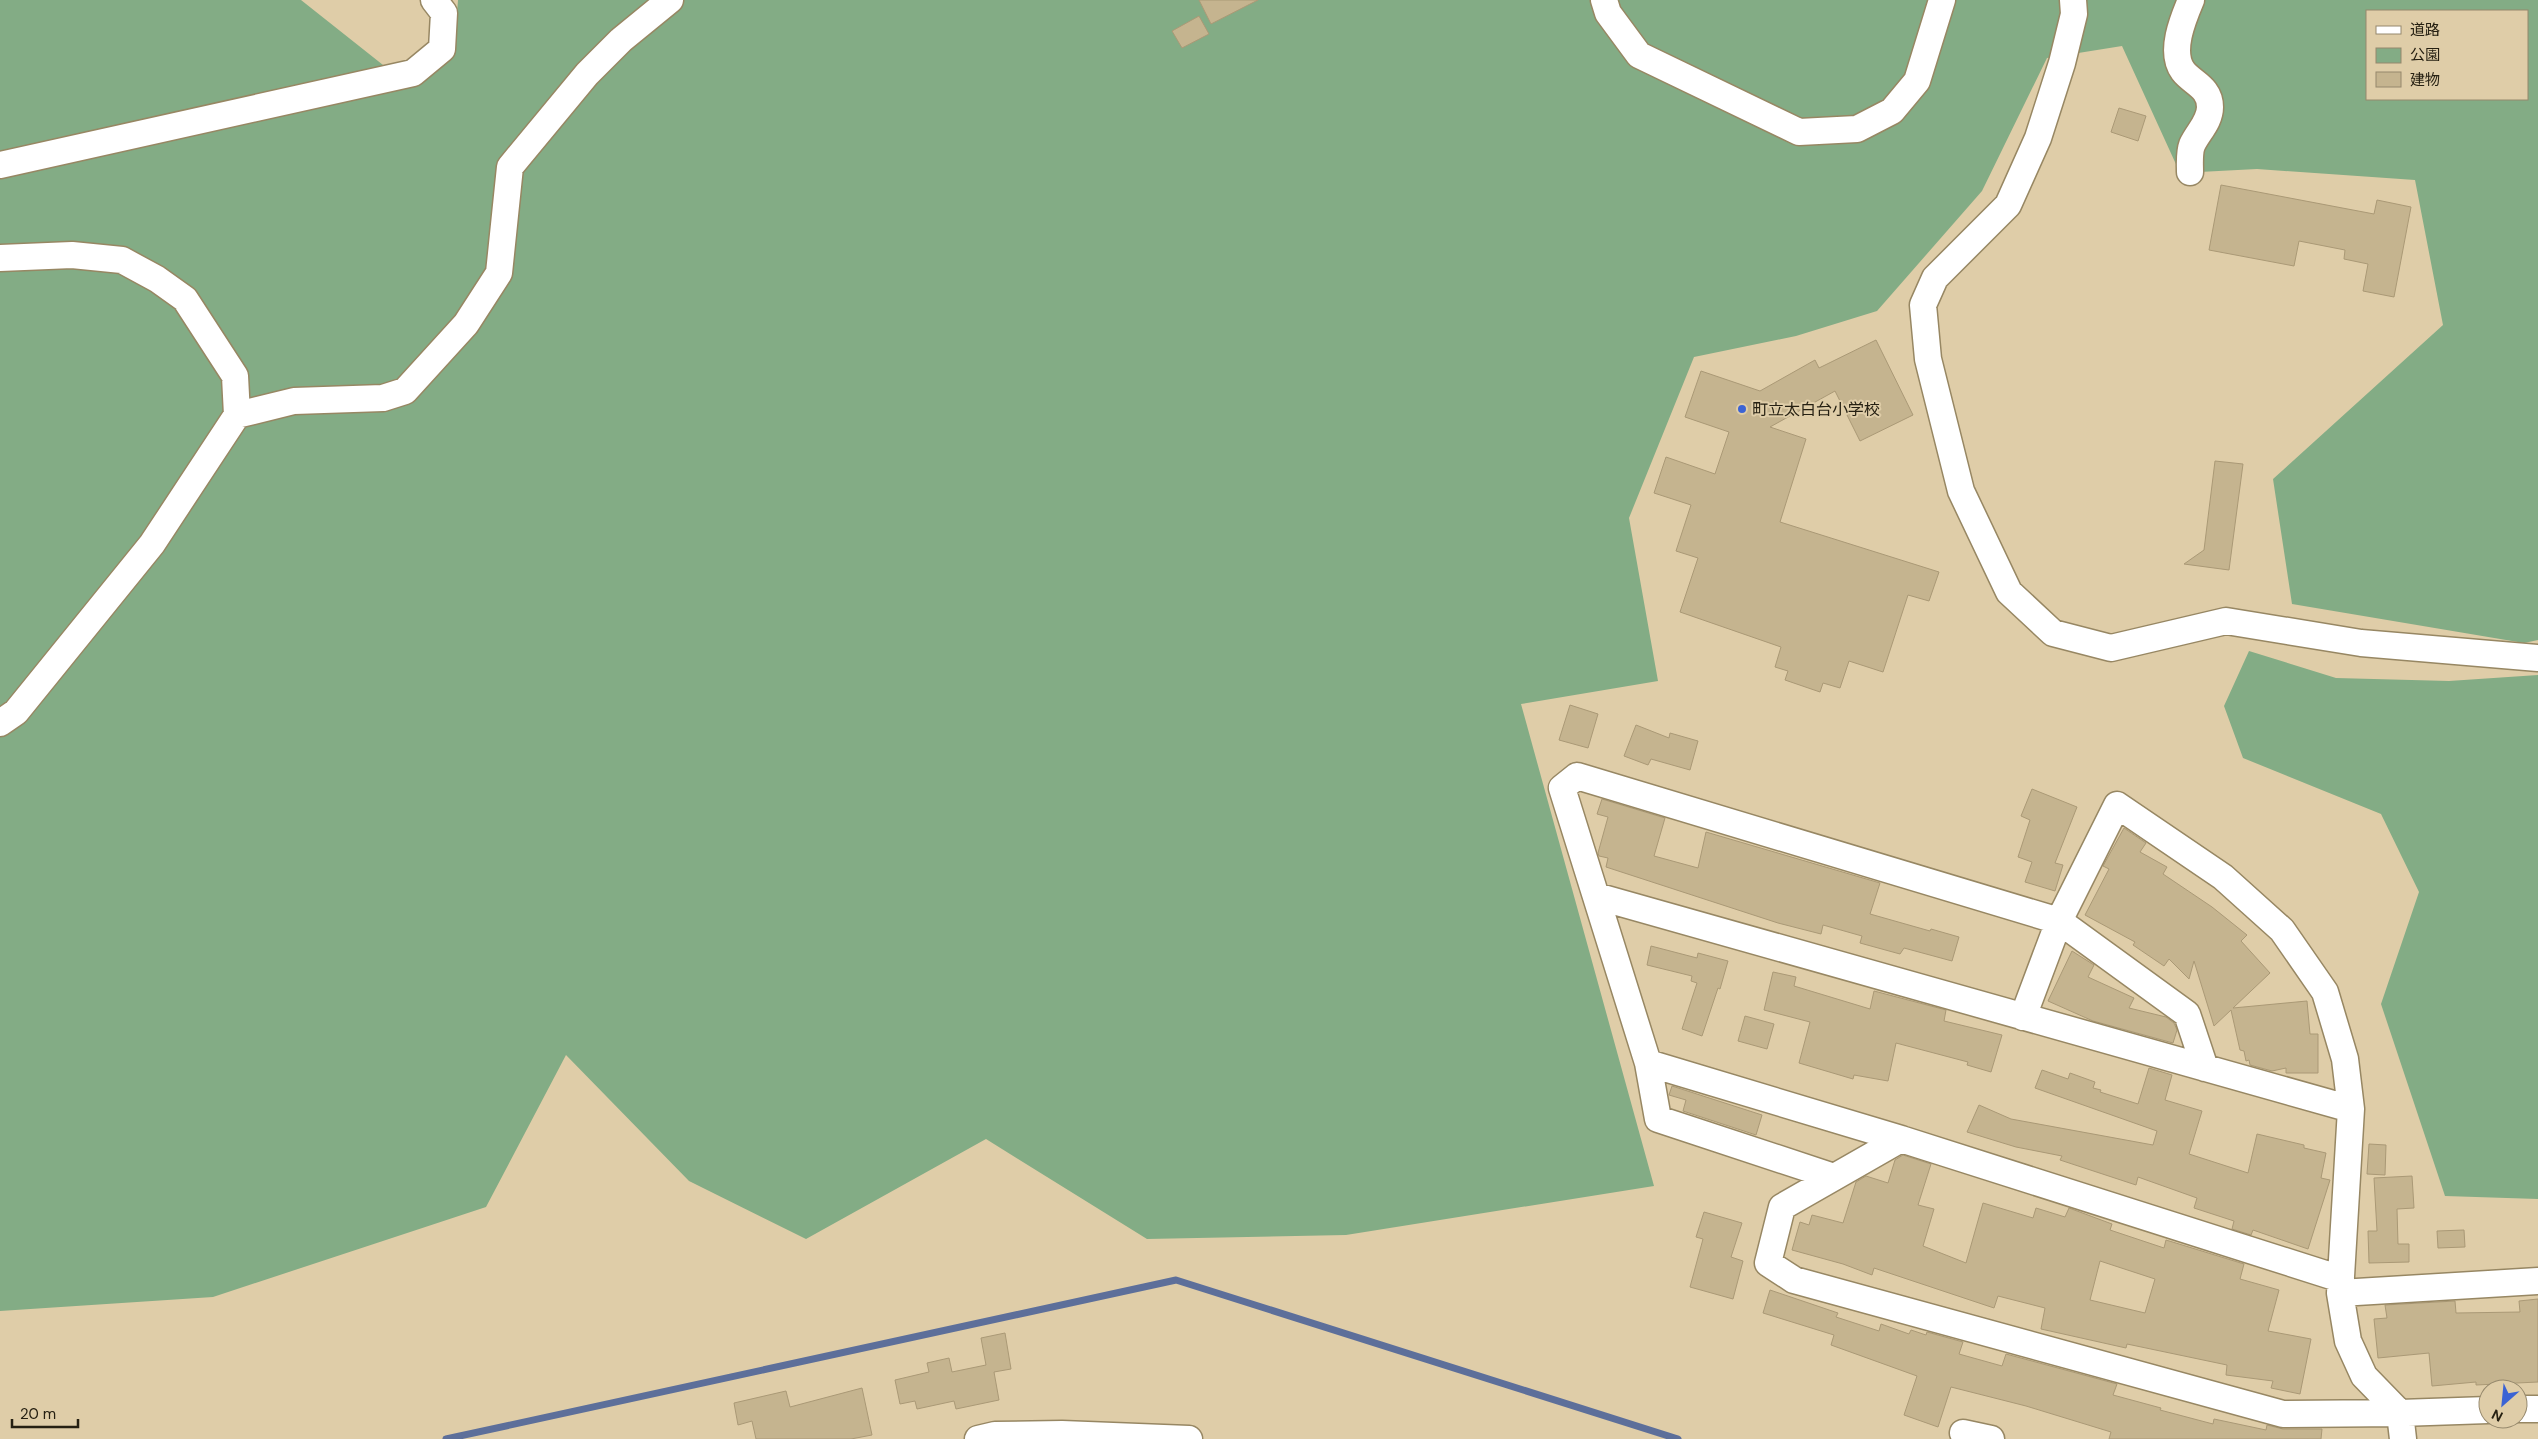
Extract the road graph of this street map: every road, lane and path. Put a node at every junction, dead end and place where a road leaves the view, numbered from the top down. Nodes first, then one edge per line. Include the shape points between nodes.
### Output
1 (434, 0) edge
2 (670, 0) edge
3 (1604, 0) edge
4 (1942, 0) edge
5 (2073, 0) edge
6 (2191, 0) edge
7 (0, 165) edge
8 (2190, 172) dead end
9 (0, 258) edge
10 (237, 414) junction
11 (2538, 658) edge
12 (0, 723) edge
13 (1596, 896) junction
14 (2059, 921) junction
15 (2023, 1017) junction
16 (1648, 1063) junction
17 (2205, 1068) junction
18 (2351, 1109) junction
19 (1901, 1138) junction
20 (1834, 1178) junction
21 (2538, 1280) edge
22 (2341, 1286) junction
23 (2478, 1410) edge
24 (2400, 1413) junction
25 (1963, 1434) dead end
26 (978, 1439) edge
27 (1189, 1439) edge
28 (1992, 1439) edge
29 (2403, 1439) edge

1 - 7 street via 444,13 442,49 413,73
2 - 10 street via 621,40 587,74 510,167 499,274 466,324 405,390 383,398 294,401
3 - 4 street via 1608,13 1639,55 1799,132 1857,129 1892,111 1917,82
5 - 11 street via 2072,22 2041,128 2008,205 1935,278 1923,305 1928,359 1961,491 2009,592 2053,633 2110,648 2226,621 2360,643
6 - 8 street via 2176,52 2183,70 2200,84 2208,97 2210,108 2205,125 2192,146
9 - 10 street via 72,255 122,260 157,279 185,299 235,376
10 - 12 street via 152,544 16,712
13 - 14 street via 1562,788 1577,776
13 - 15 street
13 - 16 street
14 - 15 street
14 - 17 street via 2187,1014
14 - 18 street via 2117,805 2223,877 2282,930 2326,992 2345,1059
15 - 17 street
16 - 19 street
16 - 20 street via 1658,1119
17 - 18 street
18 - 22 street
19 - 20 street
19 - 22 street
20 - 24 street via 1782,1207 1768,1263 1794,1280 2283,1414
21 - 22 street
22 - 24 street via 2348,1341 2364,1376
23 - 24 street
24 - 29 street
25 - 28 street
26 - 27 street via 995,1435 1062,1434

